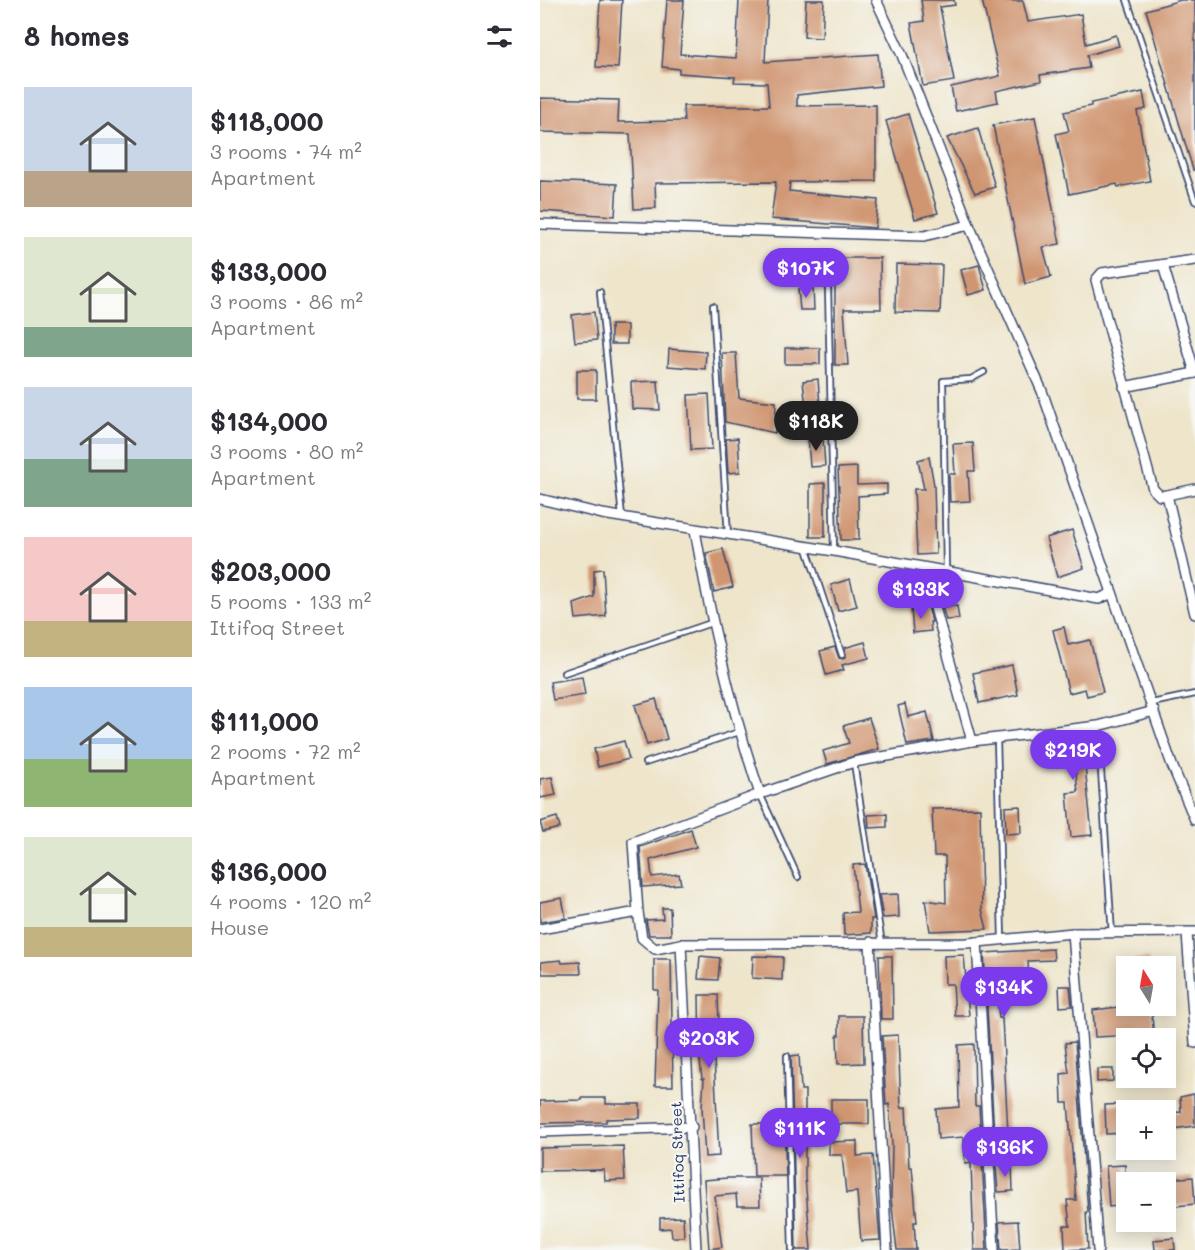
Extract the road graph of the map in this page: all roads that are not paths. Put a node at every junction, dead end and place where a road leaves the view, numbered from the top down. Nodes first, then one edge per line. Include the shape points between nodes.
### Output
1 (876, 0) edge
2 (1127, 0) edge
3 (1195, 201) edge
4 (540, 224) edge
5 (969, 225) junction
6 (1195, 260) edge
7 (1163, 265) junction
8 (828, 288) dead end
9 (600, 292) dead end
10 (713, 306) dead end
11 (984, 372) dead end
12 (1195, 373) edge
13 (1124, 387) junction
14 (1195, 489) edge
15 (1167, 495) junction
16 (540, 499) edge
17 (622, 516) junction
18 (696, 530) junction
19 (728, 535) junction
20 (806, 546) junction
21 (834, 551) junction
22 (924, 568) junction
23 (946, 570) junction
24 (1112, 593) junction
25 (1195, 614) edge
26 (711, 623) junction
27 (842, 655) dead end
28 (564, 673) dead end
29 (1195, 694) edge
30 (1153, 707) junction
31 (1098, 726) junction
32 (739, 732) junction
33 (997, 738) junction
34 (972, 741) junction
35 (854, 762) junction
36 (645, 764) dead end
37 (760, 794) junction
38 (1195, 820) edge
39 (798, 877) dead end
40 (638, 912) junction
41 (540, 929) edge
42 (1191, 932) edge
43 (1073, 933) junction
44 (1112, 934) junction
45 (1002, 940) junction
46 (870, 942) junction
47 (977, 942) junction
48 (681, 944) junction
49 (882, 944) junction
50 (1195, 1043) edge
51 (787, 1056) dead end
52 (692, 1128) junction
53 (540, 1132) edge
54 (696, 1250) edge
55 (792, 1250) edge
56 (887, 1250) edge
57 (994, 1250) edge
58 (1098, 1250) edge

1 - 5 street via 902,55
2 - 3 lane
4 - 5 street via 924,236
5 - 24 street via 1042,391
6 - 7 street
7 - 12 street
7 - 13 street via 1102,273 1096,280
8 - 21 lane
9 - 17 lane
10 - 19 lane
11 - 23 lane via 943,381
12 - 13 street
13 - 15 street via 1153,489 1160,496
14 - 15 street
15 - 25 street
16 - 17 street
17 - 18 street
18 - 19 street
18 - 26 street
19 - 20 street
20 - 21 street
20 - 27 lane
21 - 22 street
22 - 23 street
22 - 34 street
23 - 24 street via 1099,599
24 - 30 street
26 - 28 lane
26 - 32 street
29 - 30 lane
30 - 31 street
30 - 38 street
31 - 33 street
31 - 44 lane
32 - 36 lane
32 - 37 street
33 - 34 street
33 - 45 lane
34 - 35 street
35 - 37 street
35 - 49 lane
37 - 39 lane
37 - 40 street via 633,842
40 - 41 street
40 - 48 street via 642,938 655,949
42 - 44 street
42 - 50 street
43 - 44 street
43 - 45 street
43 - 58 street
45 - 47 street
46 - 48 street
46 - 49 street
46 - 56 street
47 - 49 street
47 - 57 street
48 - 52 street, Ittifoq Street
51 - 55 lane
52 - 53 street
52 - 54 street, Ittifoq Street

